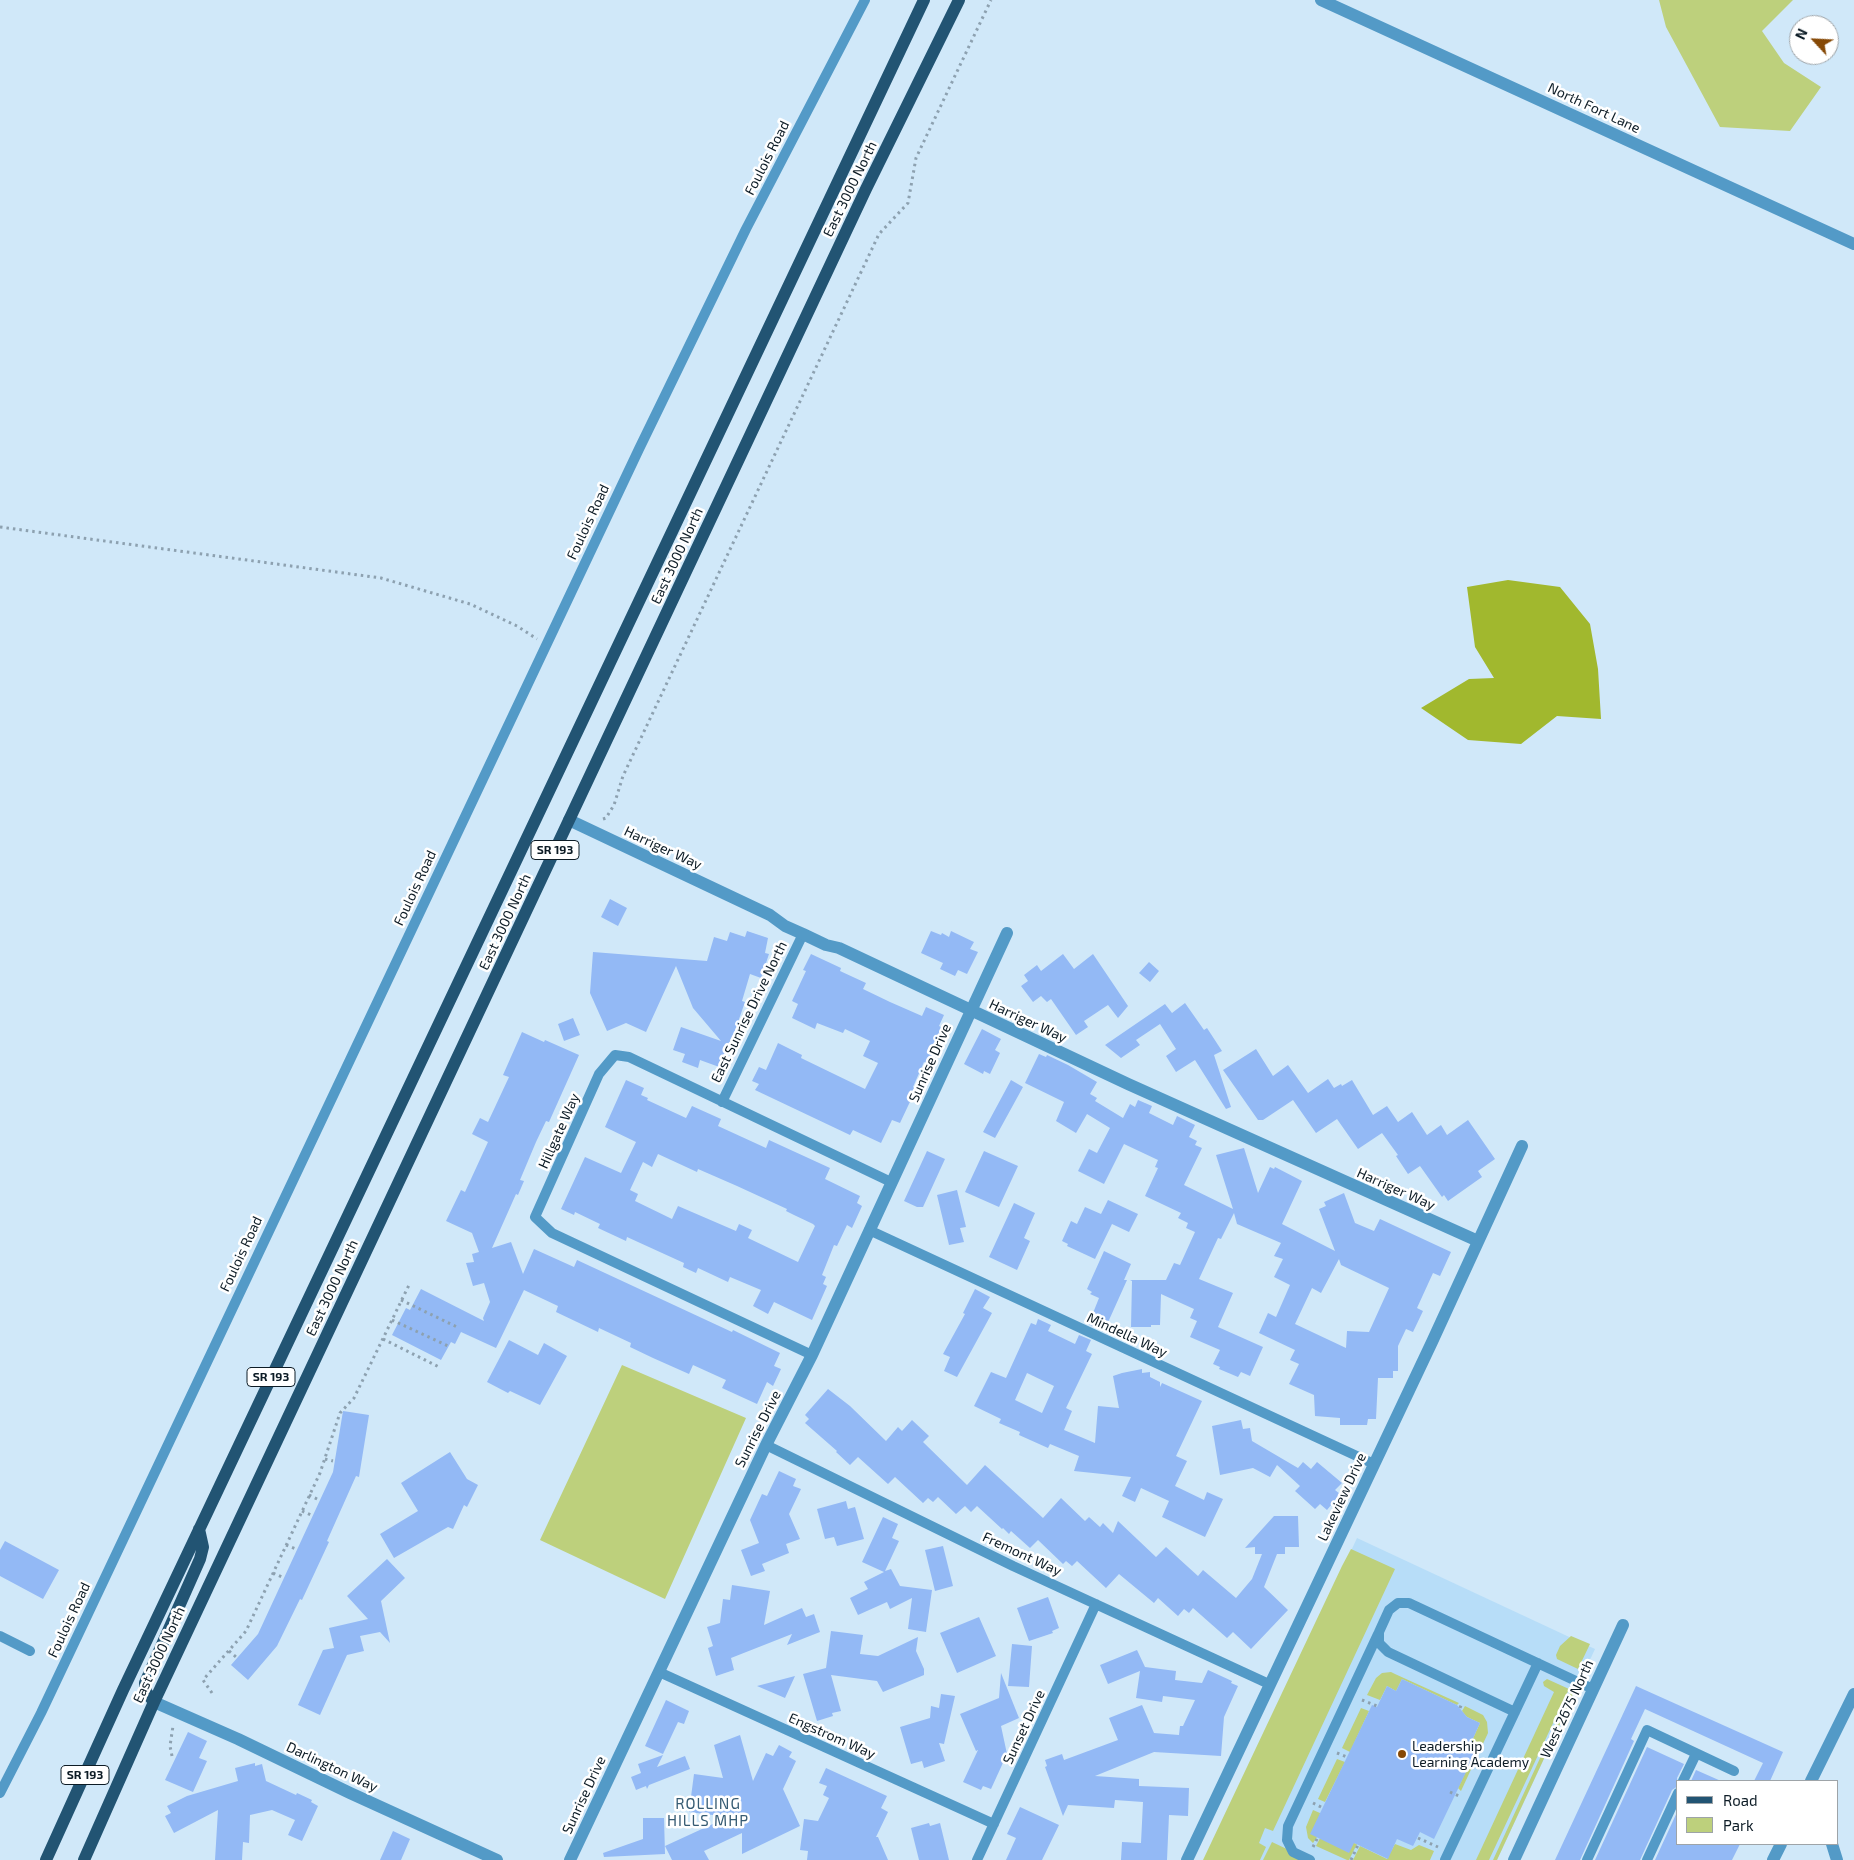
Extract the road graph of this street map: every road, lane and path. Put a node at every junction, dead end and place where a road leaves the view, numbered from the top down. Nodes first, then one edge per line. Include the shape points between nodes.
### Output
1 (865, 0) edge
2 (924, 0) edge
3 (959, 0) edge
4 (991, 0) edge
5 (1321, 0) edge
6 (1854, 244) edge
7 (0, 526) edge
8 (546, 644) junction
9 (569, 820) junction
10 (600, 820) dead end
11 (1007, 933) dead end
12 (803, 934) junction
13 (970, 1010) junction
14 (722, 1102) junction
15 (1522, 1146) dead end
16 (891, 1182) junction
17 (869, 1230) junction
18 (1478, 1242) junction
19 (409, 1284) dead end
20 (402, 1300) junction
21 (392, 1320) junction
22 (457, 1327) dead end
23 (383, 1340) junction
24 (448, 1346) dead end
25 (812, 1355) junction
26 (439, 1367) dead end
27 (766, 1445) junction
28 (325, 1458) junction
29 (333, 1460) dead end
30 (1374, 1464) junction
31 (309, 1495) junction
32 (319, 1500) dead end
33 (302, 1511) junction
34 (311, 1516) dead end
35 (199, 1529) junction
36 (286, 1545) junction
37 (296, 1549) dead end
38 (273, 1573) junction
39 (282, 1577) dead end
40 (1096, 1604) junction
41 (1623, 1625) dead end
42 (1379, 1632) junction
43 (0, 1636) edge
44 (30, 1651) dead end
45 (229, 1651) junction
46 (236, 1657) dead end
47 (1538, 1663) junction
48 (659, 1672) junction
49 (1269, 1684) junction
50 (1593, 1688) junction
51 (212, 1693) dead end
52 (1854, 1694) edge
53 (1362, 1699) dead end
54 (154, 1702) junction
55 (1462, 1703) dead end
56 (1378, 1706) dead end
57 (1460, 1708) dead end
58 (1515, 1712) junction
59 (172, 1726) dead end
60 (1336, 1752) dead end
61 (1696, 1754) junction
62 (172, 1756) dead end
63 (1347, 1757) dead end
64 (1734, 1771) dead end
65 (1683, 1780) edge
66 (1811, 1780) edge
67 (0, 1792) edge
68 (1450, 1792) dead end
69 (1462, 1797) dead end
70 (1676, 1797) edge
71 (1313, 1803) dead end
72 (1323, 1808) dead end
73 (994, 1824) junction
74 (1318, 1837) dead end
75 (1418, 1838) dead end
76 (1358, 1845) dead end
77 (1780, 1845) edge
78 (1832, 1845) edge
79 (1438, 1847) dead end
80 (1313, 1848) dead end
81 (46, 1860) edge
82 (84, 1860) edge
83 (497, 1860) edge
84 (570, 1860) edge
85 (977, 1860) edge
86 (1187, 1860) edge
87 (1310, 1860) edge
88 (1351, 1860) edge
89 (1446, 1860) edge
90 (1514, 1860) edge
91 (1587, 1860) edge
92 (1647, 1860) edge
93 (1773, 1860) edge
94 (1837, 1860) edge

1 - 8 lane, Foulois Road via 720,280
2 - 35 main road, East 3000 North / SR 193
3 - 9 main road, East 3000 North / SR 193
4 - 10 path via 916,158 908,203 879,234 623,776 614,805 606,818
5 - 6 street, North Fort Lane
7 - 8 path via 381,578 470,604
8 - 67 lane, Foulois Road
9 - 12 street, Harriger Way via 770,915
9 - 54 main road, East 3000 North / SR 193
11 - 13 street
12 - 13 street, Harriger Way
12 - 14 lane, East Sunrise Drive North
13 - 16 street, Sunrise Drive
13 - 18 street, Harriger Way
14 - 16 lane, Hillgate Way
14 - 25 lane, Hillgate Way via 629,1057 615,1055 599,1074 536,1218 552,1233
15 - 18 street, Lakeview Drive
16 - 17 street, Sunrise Drive
17 - 25 street, Sunrise Drive
17 - 30 lane, Mindella Way
18 - 30 street, Lakeview Drive
19 - 20 path
20 - 21 path
20 - 22 path
21 - 23 path
21 - 24 path
23 - 26 path
23 - 28 path via 354,1398 340,1413
25 - 27 street, Sunrise Drive
27 - 40 lane, Fremont Way
27 - 48 street, Sunrise Drive
28 - 29 path
28 - 31 path
30 - 49 street, Lakeview Drive
31 - 32 path
31 - 33 path
33 - 34 path
33 - 36 path
35 - 54 main road via 203,1547 200,1560 145,1684 146,1692
35 - 81 main road, East 3000 North / SR 193
36 - 37 path
36 - 38 path
38 - 39 path
38 - 45 path via 246,1631
40 - 49 lane, Fremont Way
40 - 73 lane, Sunset Drive
41 - 50 street, West 2675 North
42 - 47 lane via 1389,1610 1398,1603 1409,1603
42 - 58 lane via 1380,1643 1388,1652
42 - 87 lane via 1288,1826 1287,1840 1293,1852
43 - 44 lane
45 - 46 path
45 - 51 path via 203,1680
47 - 50 lane
47 - 58 lane
48 - 73 lane, Engstrom Way
48 - 84 street, Sunrise Drive
49 - 86 street, Lakeview Drive
50 - 90 street, West 2675 North
52 - 66 street
53 - 56 path
54 - 82 main road, East 3000 North / SR 193
54 - 83 street, Darlington Way
55 - 57 path
58 - 89 lane
59 - 62 path
60 - 63 path
61 - 64 lane
61 - 65 lane
61 - 91 lane via 1647,1730
68 - 69 path
70 - 92 lane
71 - 72 path
73 - 85 lane, Sunset Drive
74 - 80 path
75 - 79 path
76 - 88 path
77 - 93 street
78 - 94 street

